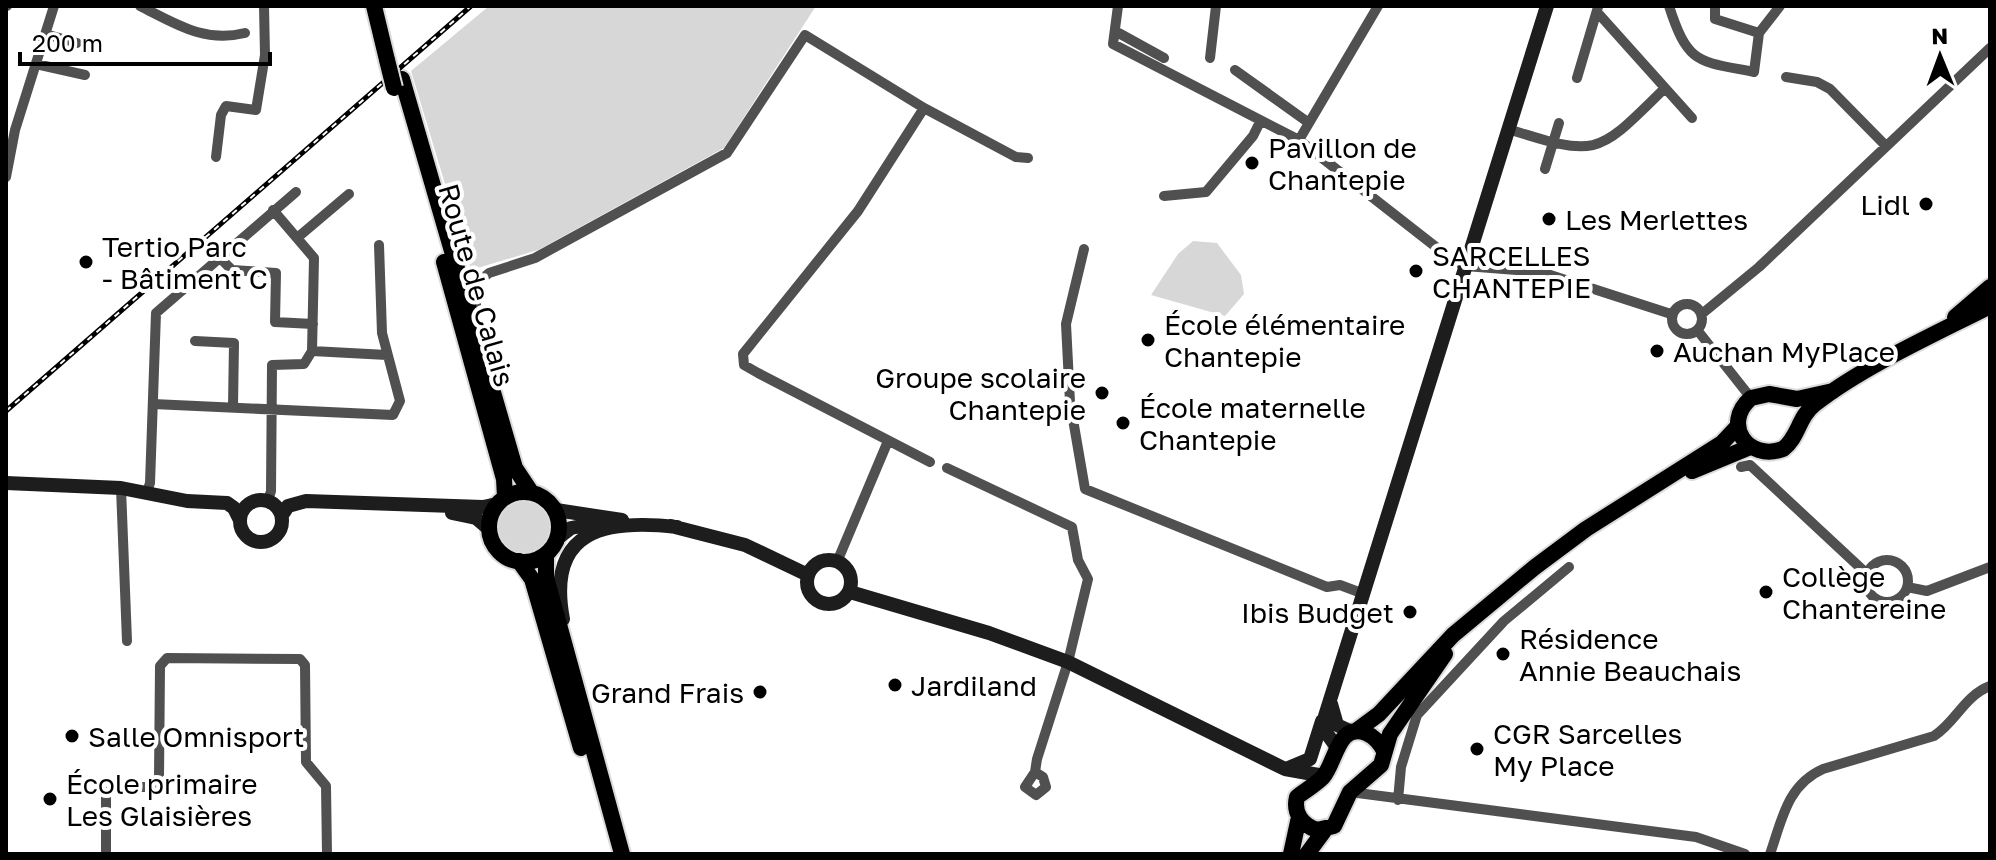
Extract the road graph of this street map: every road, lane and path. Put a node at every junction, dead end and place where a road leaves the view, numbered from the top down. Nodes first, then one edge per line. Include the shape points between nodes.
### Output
1 (54, 6) edge
2 (140, 6) edge
3 (264, 6) edge
4 (374, 6) edge
5 (384, 6) edge
6 (1118, 6) edge
7 (1216, 6) edge
8 (1378, 6) edge
9 (1547, 6) edge
10 (1669, 6) edge
11 (1715, 6) edge
12 (1780, 6) edge
13 (1598, 9) edge
14 (1115, 31) junction
15 (245, 33) dead end
16 (1759, 33) junction
17 (45, 34) junction
18 (77, 43) dead end
19 (1990, 48) edge
20 (391, 56) junction
21 (1164, 58) dead end
22 (1210, 58) dead end
23 (36, 64) junction
24 (1235, 70) dead end
25 (85, 75) dead end
26 (1786, 77) dead end
27 (1577, 78) dead end
28 (398, 84) junction
29 (1665, 88) junction
30 (924, 108) junction
31 (1692, 118) dead end
32 (1260, 122) junction
33 (1309, 123) junction
34 (1559, 123) dead end
35 (1508, 129) junction
36 (1299, 140) junction
37 (1553, 143) junction
38 (1885, 145) junction
39 (216, 157) dead end
40 (1028, 158) dead end
41 (1545, 169) dead end
42 (6, 177) edge
43 (296, 192) dead end
44 (349, 194) dead end
45 (1164, 196) dead end
46 (273, 210) junction
47 (297, 238) junction
48 (379, 245) dead end
49 (1084, 249) dead end
50 (220, 258) junction
51 (1465, 266) junction
52 (1990, 287) edge
53 (1988, 310) edge
54 (1703, 313) junction
55 (1671, 314) junction
56 (313, 324) junction
57 (1698, 331) junction
58 (195, 341) dead end
59 (1919, 344) junction
60 (312, 351) junction
61 (387, 355) junction
62 (486, 369) junction
63 (1833, 391) junction
64 (1782, 397) junction
65 (1751, 398) junction
66 (153, 404) junction
67 (233, 406) junction
68 (272, 407) junction
69 (1738, 426) junction
70 (1797, 426) junction
71 (888, 441) junction
72 (1750, 447) junction
73 (930, 462) dead end
74 (1741, 467) dead end
75 (947, 468) dead end
76 (6, 483) edge
77 (121, 488) junction
78 (1647, 491) junction
79 (147, 492) junction
80 (531, 492) junction
81 (357, 501) junction
82 (501, 501) junction
83 (269, 505) junction
84 (556, 510) junction
85 (618, 519) junction
86 (240, 520) junction
87 (677, 527) junction
88 (489, 529) junction
89 (558, 538) junction
90 (546, 554) junction
91 (519, 561) junction
92 (837, 562) junction
93 (1569, 567) dead end
94 (1990, 567) edge
95 (1867, 574) junction
96 (808, 575) junction
97 (1907, 587) junction
98 (850, 592) junction
99 (1364, 594) junction
100 (1468, 624) junction
101 (127, 641) dead end
102 (1068, 662) junction
103 (1990, 686) edge
104 (578, 697) junction
105 (1328, 710) junction
106 (1354, 732) junction
107 (1338, 749) junction
108 (1384, 751) junction
109 (1285, 769) junction
110 (1035, 772) dead end
111 (1372, 773) junction
112 (1324, 776) junction
113 (1350, 792) junction
114 (1297, 799) junction
115 (1395, 799) junction
116 (1299, 817) junction
117 (1324, 831) junction
118 (106, 854) edge
119 (327, 854) edge
120 (611, 854) edge
121 (622, 854) edge
122 (1291, 854) edge
123 (1307, 854) edge
124 (1745, 854) edge
125 (1770, 854) edge

1 - 17 street
2 - 15 street via 193,33 225,38
3 - 39 street via 265,55 256,110 226,106
4 - 20 main road
5 - 20 main road
6 - 14 street
7 - 22 street
8 - 33 street
9 - 35 main road
10 - 16 street via 1685,48 1707,62 1754,72
11 - 16 street via 1715,19 1721,24
12 - 16 street
13 - 27 street
13 - 29 street
14 - 21 street
14 - 32 street via 1113,44
17 - 18 street
17 - 23 street
19 - 38 street
20 - 28 main road, bridge
23 - 25 street
23 - 42 street
24 - 33 street
26 - 38 street via 1830,89
28 - 62 main road, Route de Calais
28 - 82 main road, Route de Calais via 504,479
29 - 31 street
29 - 37 street via 1597,147
30 - 40 street via 1016,157
30 - 62 street via 805,35 727,153 535,258 479,279 474,296
30 - 71 street via 858,211 743,354 744,365
32 - 36 street
32 - 45 street via 1206,192
33 - 36 street
34 - 37 street
35 - 37 street
35 - 51 main road
36 - 51 street
37 - 41 street
38 - 54 street via 1759,267
43 - 46 street
44 - 47 street
46 - 47 street
46 - 50 street
47 - 56 street via 314,258
48 - 61 street
49 - 99 street via 1066,324 1070,402 1085,489 1327,587 1340,585
50 - 56 street via 232,270 276,273 275,322
50 - 66 street via 156,313
51 - 55 street via 1541,272
51 - 99 main road
52 - 59 main road
53 - 59 main road
54 - 55 street via 1681,305
54 - 57 street
55 - 57 street via 1677,329
56 - 60 street
57 - 65 street
58 - 67 street via 234,343
59 - 63 main road
60 - 61 street
60 - 68 street via 304,364 272,365
61 - 68 street via 400,401 393,415
62 - 80 main road, Route de Calais via 515,468
63 - 64 main road
63 - 70 main road via 1807,410
64 - 65 main road
64 - 70 main road via 1794,409
65 - 69 main road via 1742,407
66 - 67 street
66 - 79 street
67 - 68 street
68 - 83 street
69 - 72 main road
69 - 78 main road
70 - 72 main road via 1783,449
71 - 73 street
71 - 92 street
72 - 78 main road
74 - 95 street via 1750,465
75 - 102 street via 1072,527 1088,579
76 - 77 main road
77 - 79 main road
77 - 101 street
78 - 100 main road via 1561,546
79 - 83 main road via 241,497
79 - 86 main road via 227,503
80 - 82 main road
80 - 84 main road
81 - 82 main road via 483,507
81 - 83 main road
81 - 88 main road via 471,516
82 - 88 main road
83 - 86 main road via 244,509
83 - 86 main road via 279,532 266,541 246,535
84 - 85 main road
84 - 89 main road
85 - 87 main road
85 - 89 main road via 575,527
87 - 96 main road via 745,545
87 - 104 main road via 609,526 583,537 568,553 561,604
88 - 91 main road via 500,552
89 - 90 main road
90 - 91 main road
90 - 104 main road via 546,577
91 - 120 main road via 534,585
92 - 96 main road via 817,564
92 - 98 main road via 848,571
93 - 115 street via 1504,621 1417,715
94 - 97 street via 1927,591
95 - 97 street via 1882,561 1895,562 1904,570
95 - 97 street via 1869,593 1880,601 1899,598
96 - 98 main road via 810,594 819,602 833,604
98 - 102 main road
99 - 105 main road
100 - 106 main road via 1379,714
100 - 108 main road via 1395,725
102 - 109 main road
102 - 110 street
103 - 125 street via 1965,701 1934,736 1807,777 1789,799
104 - 121 main road
105 - 106 main road via 1337,725
105 - 107 main road via 1325,731
105 - 109 main road via 1310,759
106 - 107 main road via 1341,738
106 - 108 main road via 1374,738
107 - 112 main road
108 - 111 main road via 1381,765
109 - 112 main road
109 - 114 main road via 1296,785
111 - 113 main road
111 - 115 street via 1375,785
112 - 114 main road
113 - 115 street
113 - 117 main road via 1336,823
114 - 116 main road
115 - 124 street via 1696,837
116 - 117 main road via 1310,828
116 - 122 main road
117 - 123 main road
118 - 119 street via 106,794 114,787 150,787 159,778 160,666 167,658 300,659 305,665 306,762 326,786

